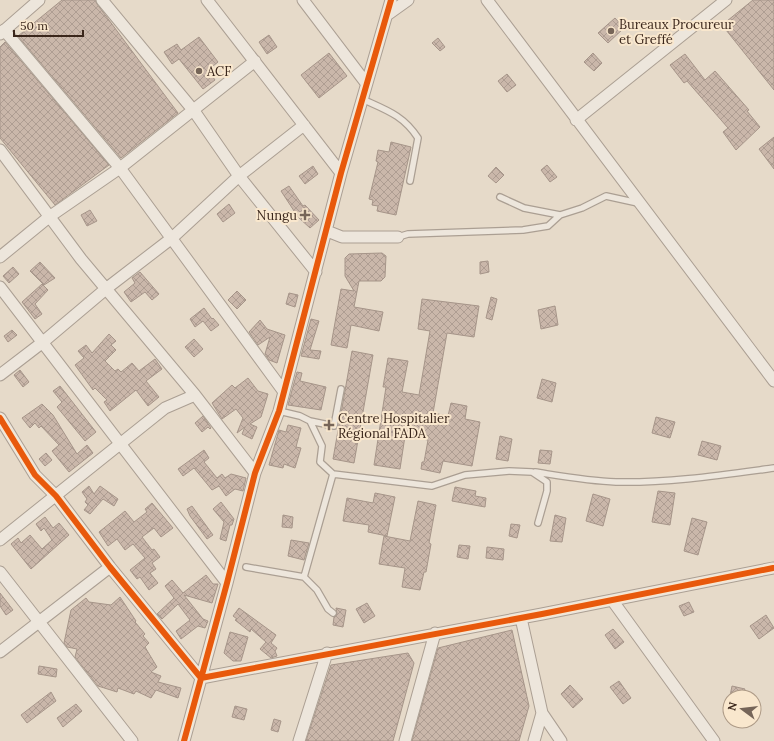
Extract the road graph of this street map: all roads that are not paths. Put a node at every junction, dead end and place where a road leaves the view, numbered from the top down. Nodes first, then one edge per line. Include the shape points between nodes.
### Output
1 (39, 0) edge
2 (102, 0) edge
3 (207, 0) edge
4 (303, 0) edge
5 (391, 0) edge
6 (408, 0) edge
7 (487, 0) edge
8 (726, 0) edge
9 (387, 15) junction
10 (2, 32) edge
11 (255, 61) junction
12 (366, 83) junction
13 (362, 99) junction
14 (194, 111) junction
15 (576, 120) junction
16 (304, 125) junction
17 (0, 150) edge
18 (120, 168) junction
19 (341, 173) junction
20 (239, 176) junction
21 (410, 182) dead end
22 (500, 197) dead end
23 (639, 204) junction
24 (560, 215) junction
25 (49, 217) junction
26 (327, 231) junction
27 (398, 237) joint
28 (172, 238) junction
29 (0, 257) edge
30 (316, 272) junction
31 (0, 287) edge
32 (107, 288) junction
33 (43, 342) junction
34 (0, 375) edge
35 (774, 381) edge
36 (341, 389) dead end
37 (284, 392) junction
38 (195, 395) junction
39 (279, 411) junction
40 (0, 418) edge
41 (310, 422) junction
42 (120, 444) junction
43 (774, 468) edge
44 (532, 472) junction
45 (255, 473) junction
46 (332, 474) junction
47 (56, 496) junction
48 (538, 523) dead end
49 (0, 540) edge
50 (246, 566) dead end
51 (110, 567) junction
52 (774, 567) edge
53 (0, 572) edge
54 (304, 577) junction
55 (227, 583) junction
56 (612, 600) junction
57 (333, 613) dead end
58 (521, 618) junction
59 (40, 623) junction
60 (435, 634) junction
61 (0, 652) edge
62 (327, 653) junction
63 (201, 678) junction
64 (542, 713) junction
65 (132, 741) edge
66 (184, 741) edge
67 (299, 741) edge
68 (405, 741) edge
69 (534, 741) edge
70 (561, 741) edge
71 (714, 741) edge

1 - 10 street
2 - 14 street
3 - 11 street
4 - 12 street
5 - 9 street
6 - 9 street
7 - 15 street
8 - 15 street
9 - 12 street
10 - 18 street
11 - 14 street
11 - 16 street
12 - 13 street
13 - 19 street
13 - 21 lane via 409,124 418,138
14 - 18 street
14 - 20 street
15 - 23 street
16 - 19 street
16 - 20 street
17 - 25 street
18 - 25 street
18 - 28 street
19 - 26 street
20 - 28 street
20 - 30 street
22 - 24 lane via 524,208
23 - 24 lane via 606,196
23 - 35 street
24 - 27 lane via 548,226 523,230 408,234
25 - 29 street
25 - 32 street
26 - 27 street via 342,237
26 - 30 street
28 - 32 street
28 - 37 street
30 - 37 street
31 - 33 street
32 - 33 street
32 - 38 street
33 - 34 street
33 - 42 street
36 - 41 lane via 334,426
37 - 39 street
38 - 42 street via 165,408
38 - 45 street
39 - 41 lane via 300,416
39 - 45 street
40 - 47 street via 35,475
41 - 46 lane via 322,446 320,462
42 - 47 street
42 - 55 street
43 - 44 lane via 688,479 615,482
44 - 46 lane via 509,471 466,475 432,486
44 - 48 lane via 547,482
45 - 55 street
46 - 54 lane
47 - 49 street
47 - 51 street
50 - 54 lane
51 - 59 street
51 - 63 street
52 - 56 street
53 - 59 street
54 - 57 lane via 317,590 328,610
55 - 63 street
56 - 58 street
56 - 71 street
58 - 60 street
58 - 64 street
59 - 61 street
59 - 65 street
60 - 62 street
60 - 68 street
62 - 63 street
62 - 67 street
63 - 66 street
64 - 69 street
64 - 70 street

